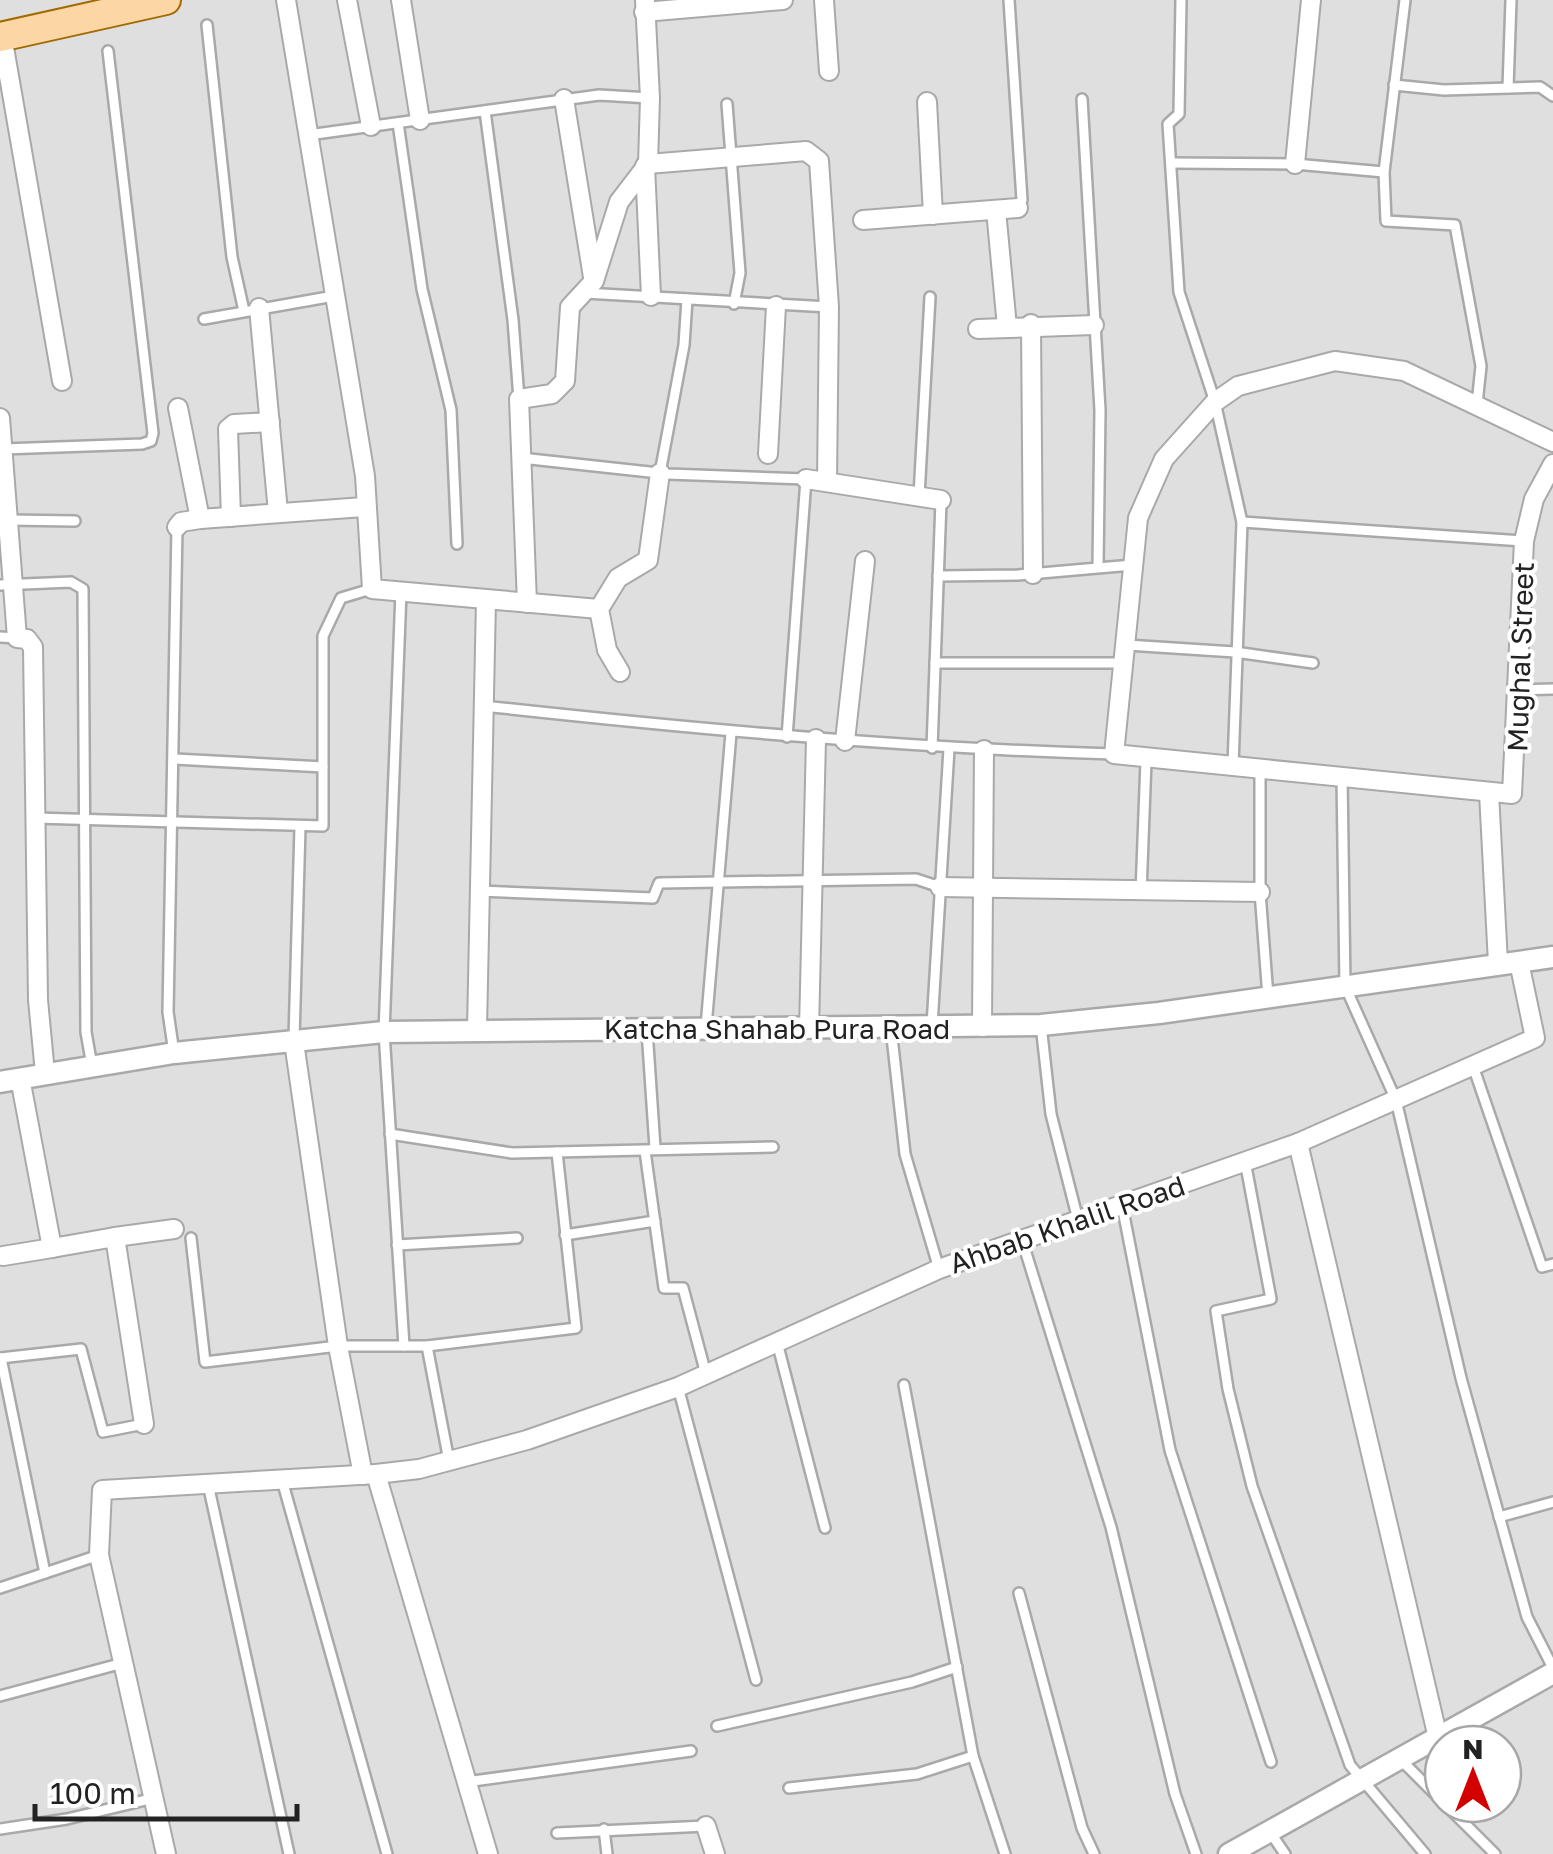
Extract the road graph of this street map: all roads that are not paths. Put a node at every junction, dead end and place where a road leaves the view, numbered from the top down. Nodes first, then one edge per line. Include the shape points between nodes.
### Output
1 (166, 0) edge
2 (286, 0) edge
3 (347, 0) edge
4 (400, 0) edge
5 (783, 0) edge
6 (824, 0) edge
7 (1011, 0) edge
8 (1181, 0) edge
9 (1311, 0) edge
10 (1405, 0) edge
11 (1511, 0) edge
12 (644, 6) edge
13 (207, 25) dead end
14 (1, 36) edge
15 (108, 51) dead end
16 (829, 71) dead end
17 (1394, 86) junction
18 (1508, 88) junction
19 (1553, 96) edge
20 (650, 98) junction
21 (1082, 99) dead end
22 (564, 100) junction
23 (927, 102) dead end
24 (727, 104) dead end
25 (485, 111) junction
26 (420, 120) junction
27 (398, 122) junction
28 (371, 126) junction
29 (308, 134) junction
30 (730, 158) junction
31 (1172, 163) junction
32 (1295, 164) junction
33 (647, 165) junction
34 (1384, 172) junction
35 (1018, 208) joint
36 (996, 210) junction
37 (933, 215) junction
38 (863, 220) dead end
39 (590, 287) junction
40 (334, 296) junction
41 (651, 296) junction
42 (930, 297) dead end
43 (687, 299) junction
44 (734, 304) junction
45 (776, 306) junction
46 (829, 308) junction
47 (251, 310) junction
48 (204, 320) dead end
49 (1031, 324) junction
50 (1094, 325) junction
51 (1007, 327) junction
52 (978, 329) dead end
53 (62, 381) dead end
54 (519, 399) junction
55 (1215, 402) junction
56 (1476, 406) junction
57 (178, 408) dead end
58 (0, 418) edge
59 (270, 422) junction
60 (1553, 442) edge
61 (2, 449) edge
62 (768, 454) dead end
63 (521, 458) junction
64 (1553, 464) edge
65 (660, 474) junction
66 (806, 479) junction
67 (828, 481) junction
68 (919, 496) junction
69 (941, 500) joint
70 (364, 507) junction
71 (278, 512) junction
72 (230, 516) junction
73 (200, 519) junction
74 (4, 520) edge
75 (75, 521) dead end
76 (1242, 522) junction
77 (177, 528) joint
78 (1524, 542) junction
79 (456, 544) dead end
80 (865, 561) dead end
81 (1098, 566) junction
82 (1135, 566) junction
83 (1034, 574) junction
84 (938, 576) junction
85 (6, 585) edge
86 (372, 589) junction
87 (401, 592) junction
88 (486, 600) junction
89 (527, 603) junction
90 (599, 609) junction
91 (8, 638) edge
92 (1235, 652) junction
93 (1123, 654) junction
94 (935, 663) junction
95 (1314, 663) dead end
96 (620, 672) dead end
97 (1553, 689) edge
98 (1518, 690) junction
99 (484, 706) junction
100 (731, 733) junction
101 (786, 737) junction
102 (816, 739) junction
103 (846, 741) junction
104 (932, 748) junction
105 (949, 748) junction
106 (984, 750) junction
107 (1114, 754) junction
108 (174, 759) junction
109 (1146, 760) junction
110 (1233, 764) junction
111 (322, 767) junction
112 (1260, 770) junction
113 (1342, 776) junction
114 (1489, 793) junction
115 (35, 818) junction
116 (85, 819) junction
117 (173, 822) junction
118 (300, 826) junction
119 (816, 880) junction
120 (718, 882) junction
121 (940, 887) junction
122 (983, 890) junction
123 (478, 892) junction
124 (1260, 892) junction
125 (1141, 893) junction
126 (1553, 958) edge
127 (1509, 963) junction
128 (1345, 986) junction
129 (1268, 998) junction
130 (1041, 1025) junction
131 (982, 1027) junction
132 (891, 1028) junction
133 (932, 1028) junction
134 (477, 1029) junction
135 (809, 1029) junction
136 (648, 1030) junction
137 (706, 1030) junction
138 (384, 1032) junction
139 (294, 1042) junction
140 (174, 1053) junction
141 (92, 1066) junction
142 (1472, 1066) junction
143 (45, 1073) junction
144 (10, 1080) edge
145 (1396, 1100) junction
146 (390, 1134) junction
147 (1298, 1143) junction
148 (774, 1147) dead end
149 (650, 1149) junction
150 (557, 1152) junction
151 (1245, 1161) junction
152 (1122, 1205) junction
153 (654, 1220) junction
154 (1078, 1220) junction
155 (182, 1234) joint
156 (565, 1235) junction
157 (116, 1237) junction
158 (517, 1238) dead end
159 (1022, 1240) junction
160 (397, 1246) junction
161 (52, 1248) junction
162 (3, 1256) dead end
163 (1553, 1264) edge
164 (938, 1269) junction
165 (777, 1342) junction
166 (338, 1346) junction
167 (404, 1346) junction
168 (427, 1346) junction
169 (1, 1358) edge
170 (706, 1374) junction
171 (904, 1385) dead end
172 (678, 1387) junction
173 (144, 1424) joint
174 (449, 1461) junction
175 (369, 1475) junction
176 (282, 1480) junction
177 (208, 1484) junction
178 (1553, 1502) edge
179 (1499, 1517) junction
180 (825, 1528) dead end
181 (99, 1555) junction
182 (44, 1573) junction
183 (0, 1588) edge
184 (1019, 1593) dead end
185 (123, 1663) junction
186 (957, 1667) junction
187 (1553, 1670) edge
188 (756, 1680) dead end
189 (0, 1696) edge
190 (1435, 1724) edge
191 (1462, 1724) edge
192 (717, 1726) dead end
193 (1423, 1746) edge
194 (691, 1751) dead end
195 (974, 1756) junction
196 (1400, 1759) junction
197 (1270, 1762) dead end
198 (1363, 1780) junction
199 (466, 1782) junction
200 (1423, 1782) edge
201 (788, 1788) dead end
202 (154, 1798) junction
203 (1465, 1824) edge
204 (706, 1826) joint
205 (0, 1828) edge
206 (604, 1829) junction
207 (556, 1832) dead end
208 (1270, 1832) junction
209 (484, 1853) edge
210 (166, 1854) edge
211 (288, 1854) edge
212 (387, 1854) edge
213 (608, 1854) edge
214 (714, 1854) edge
215 (1005, 1854) edge
216 (1094, 1854) edge
217 (1196, 1854) edge
218 (1229, 1854) edge
219 (1285, 1854) edge
220 (1425, 1854) edge
221 (1494, 1854) edge

1 - 14 main road
2 - 29 street
3 - 28 street
4 - 26 street
5 - 12 street
6 - 16 street
7 - 35 lane
8 - 31 lane via 1179,114 1168,124
9 - 32 street
10 - 17 lane
11 - 18 lane
12 - 20 street
13 - 47 lane via 232,257
14 - 53 street
15 - 61 lane via 151,441
17 - 18 lane
17 - 34 lane
18 - 19 lane via 1540,87
20 - 22 lane via 599,94
20 - 33 street
21 - 50 lane
22 - 25 lane
22 - 39 street
23 - 37 street
24 - 30 lane
25 - 26 lane
25 - 54 lane
26 - 27 lane
27 - 28 lane
27 - 79 lane via 422,289 451,410
28 - 29 lane
29 - 40 street
30 - 33 street
30 - 44 lane via 740,273
30 - 46 street via 814,154 819,161
31 - 32 lane
31 - 55 lane via 1179,292
32 - 34 lane
33 - 39 street via 620,202
33 - 41 street
34 - 56 lane via 1386,221 1455,225 1481,366
35 - 36 street
36 - 37 street
36 - 51 street
37 - 38 street
39 - 41 lane
39 - 54 street via 570,307 566,381 560,390
40 - 47 lane
40 - 70 street via 366,476
41 - 43 lane
42 - 68 lane
43 - 44 lane
43 - 65 lane
44 - 45 lane
45 - 46 lane
45 - 62 street
46 - 67 street
47 - 48 lane
47 - 59 street
49 - 50 street
49 - 51 street
49 - 83 street
50 - 81 lane
51 - 52 street
54 - 63 street
55 - 56 street via 1238,386 1335,361 1404,371
55 - 76 lane
55 - 82 street via 1164,459 1138,518
56 - 60 street
57 - 73 street
58 - 61 street
59 - 71 street
59 - 72 street via 228,429
61 - 74 street
63 - 65 lane
63 - 89 street
64 - 78 street, Mughal Street via 1534,499
65 - 66 lane
65 - 90 street via 648,560 618,578
66 - 67 street
66 - 101 lane
67 - 68 street
68 - 69 street
69 - 84 lane
70 - 71 street
70 - 86 street
71 - 72 street
72 - 73 street
73 - 77 street
74 - 75 lane
74 - 85 street
76 - 78 lane
76 - 92 lane
77 - 108 lane
78 - 98 street, Mughal Street
80 - 103 street
81 - 82 lane
81 - 83 lane
82 - 93 street
83 - 84 lane
84 - 94 lane
85 - 91 street
85 - 116 lane via 71,582 83,589
86 - 87 street
86 - 111 lane via 341,598 322,636
87 - 88 street
87 - 138 lane
88 - 89 street
88 - 99 street
89 - 90 street
90 - 96 street via 607,650
91 - 115 street via 26,639 33,648
92 - 93 lane
92 - 95 lane
92 - 110 lane
93 - 94 lane
93 - 107 street
94 - 104 lane
97 - 98 lane
98 - 114 street, Mughal Street via 1512,794
99 - 100 lane
99 - 123 street
100 - 101 lane
100 - 120 lane
101 - 102 lane
102 - 103 lane
102 - 119 street
103 - 104 lane
104 - 105 lane
105 - 106 lane
105 - 121 lane
106 - 107 lane
106 - 122 street
107 - 109 street
108 - 111 lane
108 - 117 lane
109 - 110 street
109 - 125 lane
110 - 112 street
111 - 118 lane via 322,826
112 - 113 street
112 - 124 lane
113 - 114 street
113 - 128 lane
114 - 127 street
115 - 116 lane
115 - 143 street
116 - 117 lane
116 - 141 lane via 86,1032
117 - 118 lane
117 - 140 lane via 168,1012
118 - 139 lane
119 - 120 lane
119 - 121 lane via 916,879
119 - 135 street
120 - 123 lane via 658,883 653,898
120 - 137 lane
121 - 122 street
121 - 133 lane
122 - 125 street
122 - 131 street
123 - 134 street
124 - 125 street
124 - 129 lane
126 - 127 street, Katcha Shahab Pura Road
127 - 128 street, Katcha Shahab Pura Road
127 - 142 street, Ahbab Khalil Road via 1536,1038
128 - 129 street, Katcha Shahab Pura Road
128 - 145 lane
129 - 130 street, Katcha Shahab Pura Road
130 - 131 street, Katcha Shahab Pura Road
130 - 154 lane via 1051,1114
131 - 133 street, Katcha Shahab Pura Road
132 - 133 street, Katcha Shahab Pura Road
132 - 135 street, Katcha Shahab Pura Road
132 - 164 lane via 905,1154
134 - 136 street, Katcha Shahab Pura Road
134 - 138 street, Katcha Shahab Pura Road
135 - 137 street, Katcha Shahab Pura Road
136 - 137 street, Katcha Shahab Pura Road
136 - 149 lane
138 - 139 street, Katcha Shahab Pura Road
138 - 146 lane
139 - 140 street, Katcha Shahab Pura Road
139 - 166 street
140 - 141 street, Katcha Shahab Pura Road
141 - 143 street, Katcha Shahab Pura Road
142 - 145 street, Ahbab Khalil Road
142 - 163 lane via 1542,1267
143 - 144 street, Katcha Shahab Pura Road
144 - 161 street
145 - 147 street, Ahbab Khalil Road
145 - 179 lane
146 - 150 lane via 512,1153
146 - 160 lane
147 - 151 street, Ahbab Khalil Road
147 - 190 street
148 - 149 lane
149 - 150 lane
149 - 153 lane
150 - 156 lane
151 - 152 street, Ahbab Khalil Road
151 - 198 lane via 1271,1299 1216,1311 1228,1389 1252,1486 1350,1765
152 - 154 street, Ahbab Khalil Road
152 - 197 lane via 1170,1450
153 - 156 lane
153 - 170 lane via 664,1288 683,1288
154 - 159 street, Ahbab Khalil Road
155 - 157 street
155 - 166 lane via 205,1362
156 - 168 lane via 576,1328
157 - 161 street
157 - 173 street
158 - 160 lane
159 - 164 street, Ahbab Khalil Road
159 - 217 lane via 1112,1527 1175,1794
160 - 167 lane
161 - 162 street
164 - 165 street, Ahbab Khalil Road
165 - 170 street, Ahbab Khalil Road
165 - 180 lane
166 - 167 lane
166 - 175 street
167 - 168 lane
168 - 174 lane
169 - 173 lane via 81,1349 103,1432
169 - 182 lane
170 - 172 street, Ahbab Khalil Road
171 - 186 lane
172 - 174 street, Ahbab Khalil Road
172 - 188 lane
174 - 175 street, Ahbab Khalil Road
175 - 176 street, Ahbab Khalil Road
175 - 199 street
176 - 177 street, Ahbab Khalil Road
176 - 212 lane
177 - 181 street, Ahbab Khalil Road via 102,1490
177 - 211 lane
178 - 179 lane
179 - 187 lane via 1526,1617
181 - 182 lane
181 - 185 street
182 - 183 lane
184 - 216 lane
185 - 189 lane
185 - 202 street
186 - 192 lane
186 - 195 lane
187 - 191 street
193 - 196 street
194 - 199 lane
195 - 201 lane via 916,1774
195 - 215 lane
196 - 198 street
196 - 200 lane
198 - 208 street
198 - 220 lane
199 - 209 street
202 - 205 lane
202 - 210 street
203 - 221 lane
204 - 206 lane
204 - 214 street
206 - 207 lane
206 - 213 lane
208 - 218 street
208 - 219 lane

